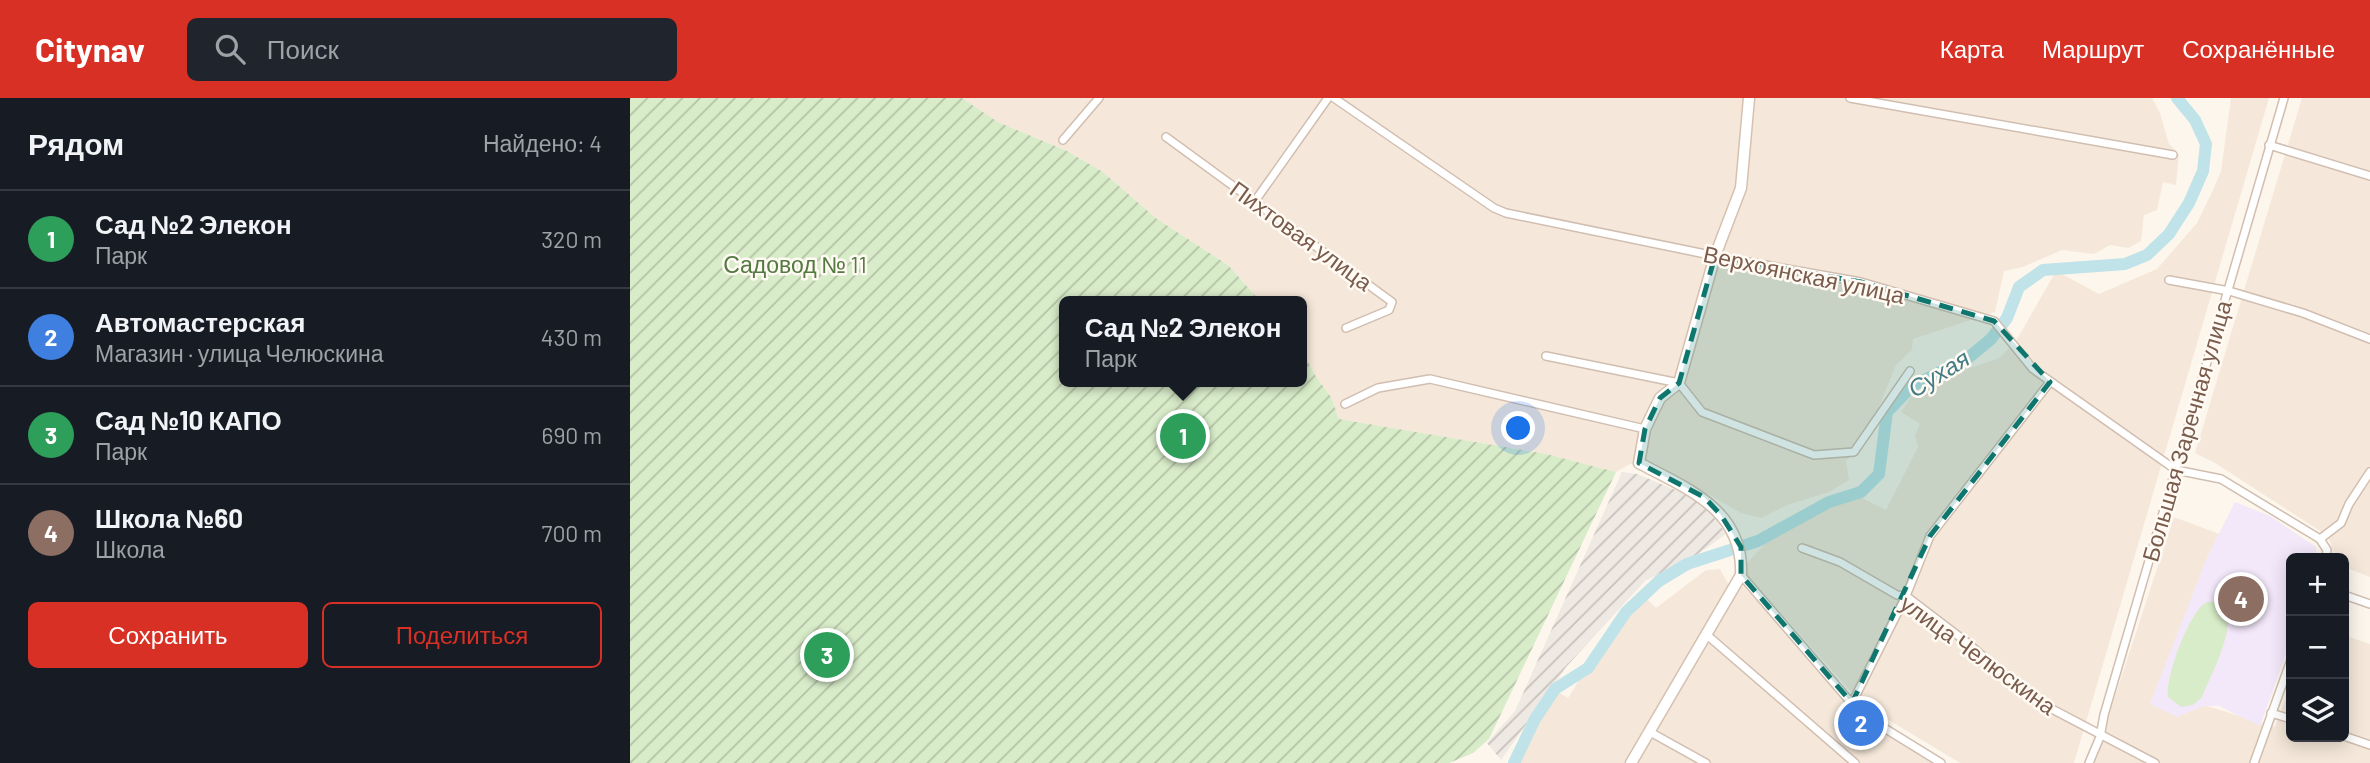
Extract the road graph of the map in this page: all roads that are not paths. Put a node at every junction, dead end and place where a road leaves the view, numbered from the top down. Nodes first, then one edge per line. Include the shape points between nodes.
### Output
1 (1098, 98) edge
2 (1328, 98) edge
3 (1335, 98) edge
4 (1749, 98) edge
5 (1850, 98) edge
6 (2284, 98) edge
7 (1166, 137) dead end
8 (1063, 140) dead end
9 (2269, 145) junction
10 (2173, 155) dead end
11 (2370, 176) edge
12 (1255, 201) junction
13 (1716, 256) junction
14 (2169, 280) dead end
15 (2228, 291) junction
16 (1346, 328) dead end
17 (2370, 339) edge
18 (1546, 356) dead end
19 (1910, 371) dead end
20 (2050, 382) junction
21 (1679, 383) junction
22 (1345, 404) dead end
23 (1644, 429) junction
24 (2176, 470) junction
25 (2370, 475) edge
26 (2320, 539) junction
27 (1802, 548) dead end
28 (2327, 553) edge
29 (1741, 575) junction
30 (1906, 596) junction
31 (2349, 597) edge
32 (2370, 604) edge
33 (1707, 635) junction
34 (2286, 673) edge
35 (1852, 703) junction
36 (2271, 713) junction
37 (2286, 718) edge
38 (1650, 732) junction
39 (2100, 737) junction
40 (2349, 738) edge
41 (2370, 745) edge
42 (1631, 763) edge
43 (1706, 763) edge
44 (1855, 763) edge
45 (1941, 763) edge
46 (2089, 763) edge
47 (2155, 763) edge
48 (2254, 763) edge

1 - 8 street
2 - 12 street
3 - 13 street, Верхоянская улица via 1493,208
4 - 13 street via 1741,188
5 - 10 street
6 - 9 street, Большая Заречная улица
7 - 12 street, Пихтовая улица
9 - 11 street
9 - 15 street, Большая Заречная улица
12 - 16 street, Пихтовая улица via 1392,302 1389,310
13 - 20 street, Верхоянская улица via 1861,282 1994,321 2033,369
13 - 21 street
14 - 15 street
15 - 17 street
15 - 24 street, Большая Заречная улица
18 - 21 street
19 - 21 street via 1854,452 1814,456 1702,412
20 - 24 street, Верхоянская улица
20 - 30 street via 1930,536
21 - 23 street via 1660,398
22 - 23 street via 1378,388 1430,379
23 - 29 street via 1639,463 1704,497 1721,515 1737,540
24 - 26 street, Верхоянская улица via 2221,479
24 - 39 street, Большая Заречная улица
25 - 26 street via 2348,504 2342,523
26 - 28 street
27 - 30 street, улица Челюскина
29 - 33 street
29 - 35 street
30 - 35 street
30 - 39 street, улица Челюскина via 2029,697
31 - 32 street
33 - 38 street
33 - 44 street
34 - 36 street
35 - 45 street via 1860,713
36 - 37 street
36 - 48 street
38 - 42 street
38 - 43 street
39 - 46 street, Большая Заречная улица
39 - 47 street, улица Челюскина
40 - 41 street

